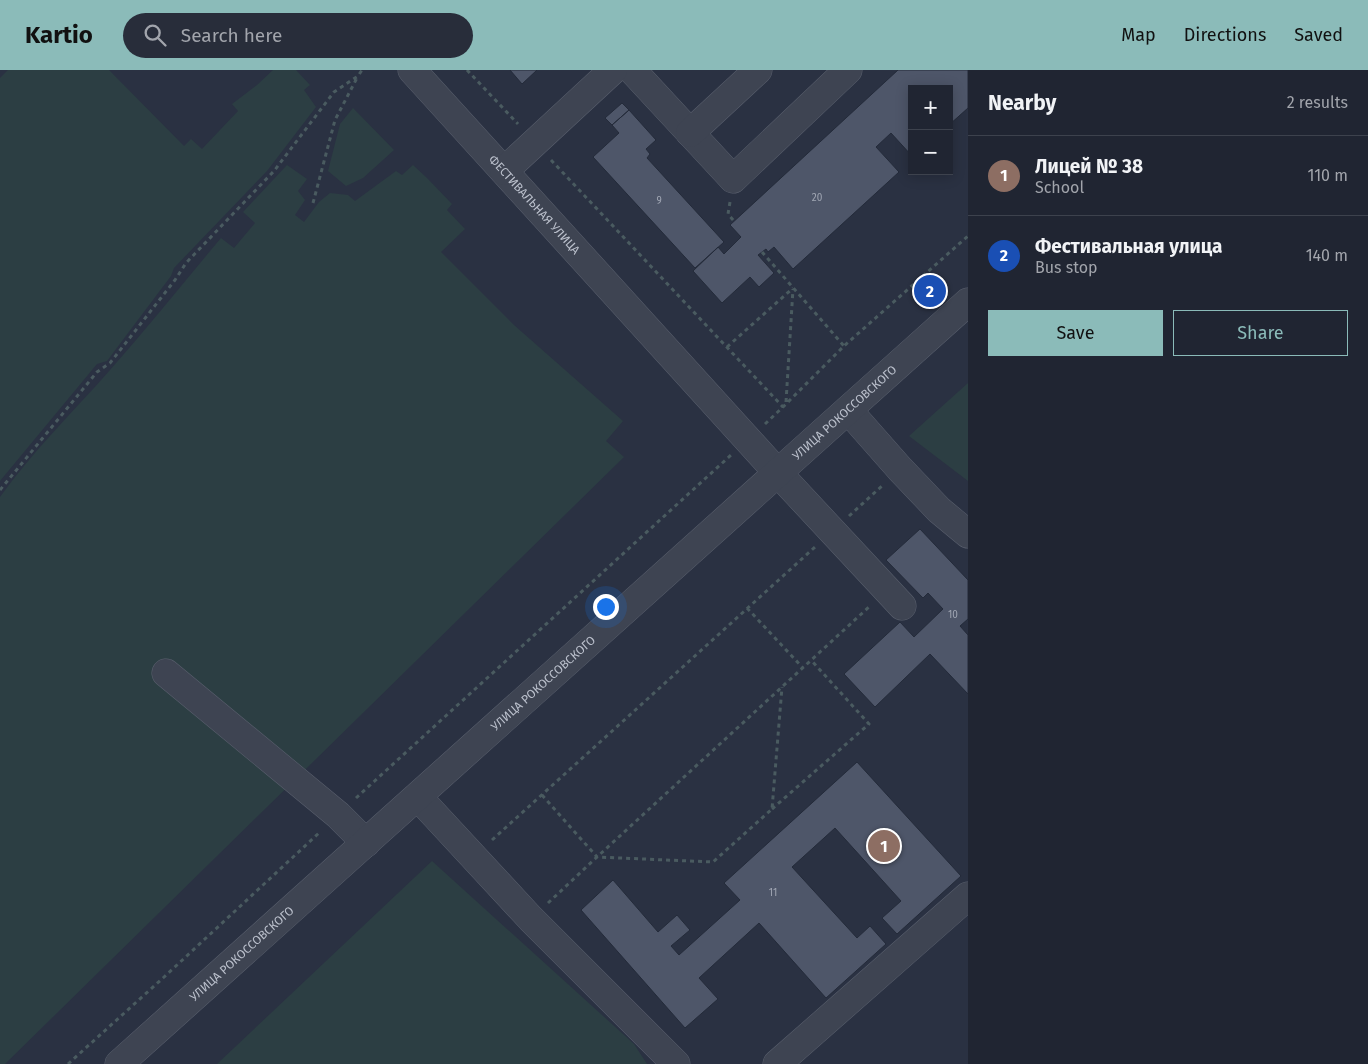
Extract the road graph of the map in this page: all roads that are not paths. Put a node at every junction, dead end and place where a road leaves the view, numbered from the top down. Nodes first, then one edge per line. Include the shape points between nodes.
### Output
1 (412, 70) edge
2 (613, 70) edge
3 (632, 70) edge
4 (758, 70) edge
5 (848, 70) edge
6 (690, 134) junction
7 (504, 171) junction
8 (968, 302) edge
9 (848, 410) junction
10 (778, 473) junction
11 (968, 534) edge
12 (894, 598) road end
13 (166, 673) dead end
14 (418, 797) junction
15 (366, 843) junction
16 (968, 896) edge
17 (119, 1064) edge
18 (676, 1064) edge
19 (777, 1064) edge

1 - 7 street, ФЕСТИВАЛЬНАЯ УЛИЦА
2 - 7 street
3 - 6 street
4 - 6 street
5 - 6 street via 733,179
7 - 10 street, ФЕСТИВАЛЬНАЯ УЛИЦА
8 - 9 street, УЛИЦА РОКОССОВСКОГО
9 - 10 street, УЛИЦА РОКОССОВСКОГО
9 - 11 street via 938,510
10 - 12 street, ФЕСТИВАЛЬНАЯ УЛИЦА
10 - 14 street, УЛИЦА РОКОССОВСКОГО
13 - 15 street via 338,815
14 - 15 street, УЛИЦА РОКОССОВСКОГО
14 - 18 street via 531,919
15 - 17 street, УЛИЦА РОКОССОВСКОГО
16 - 19 street

